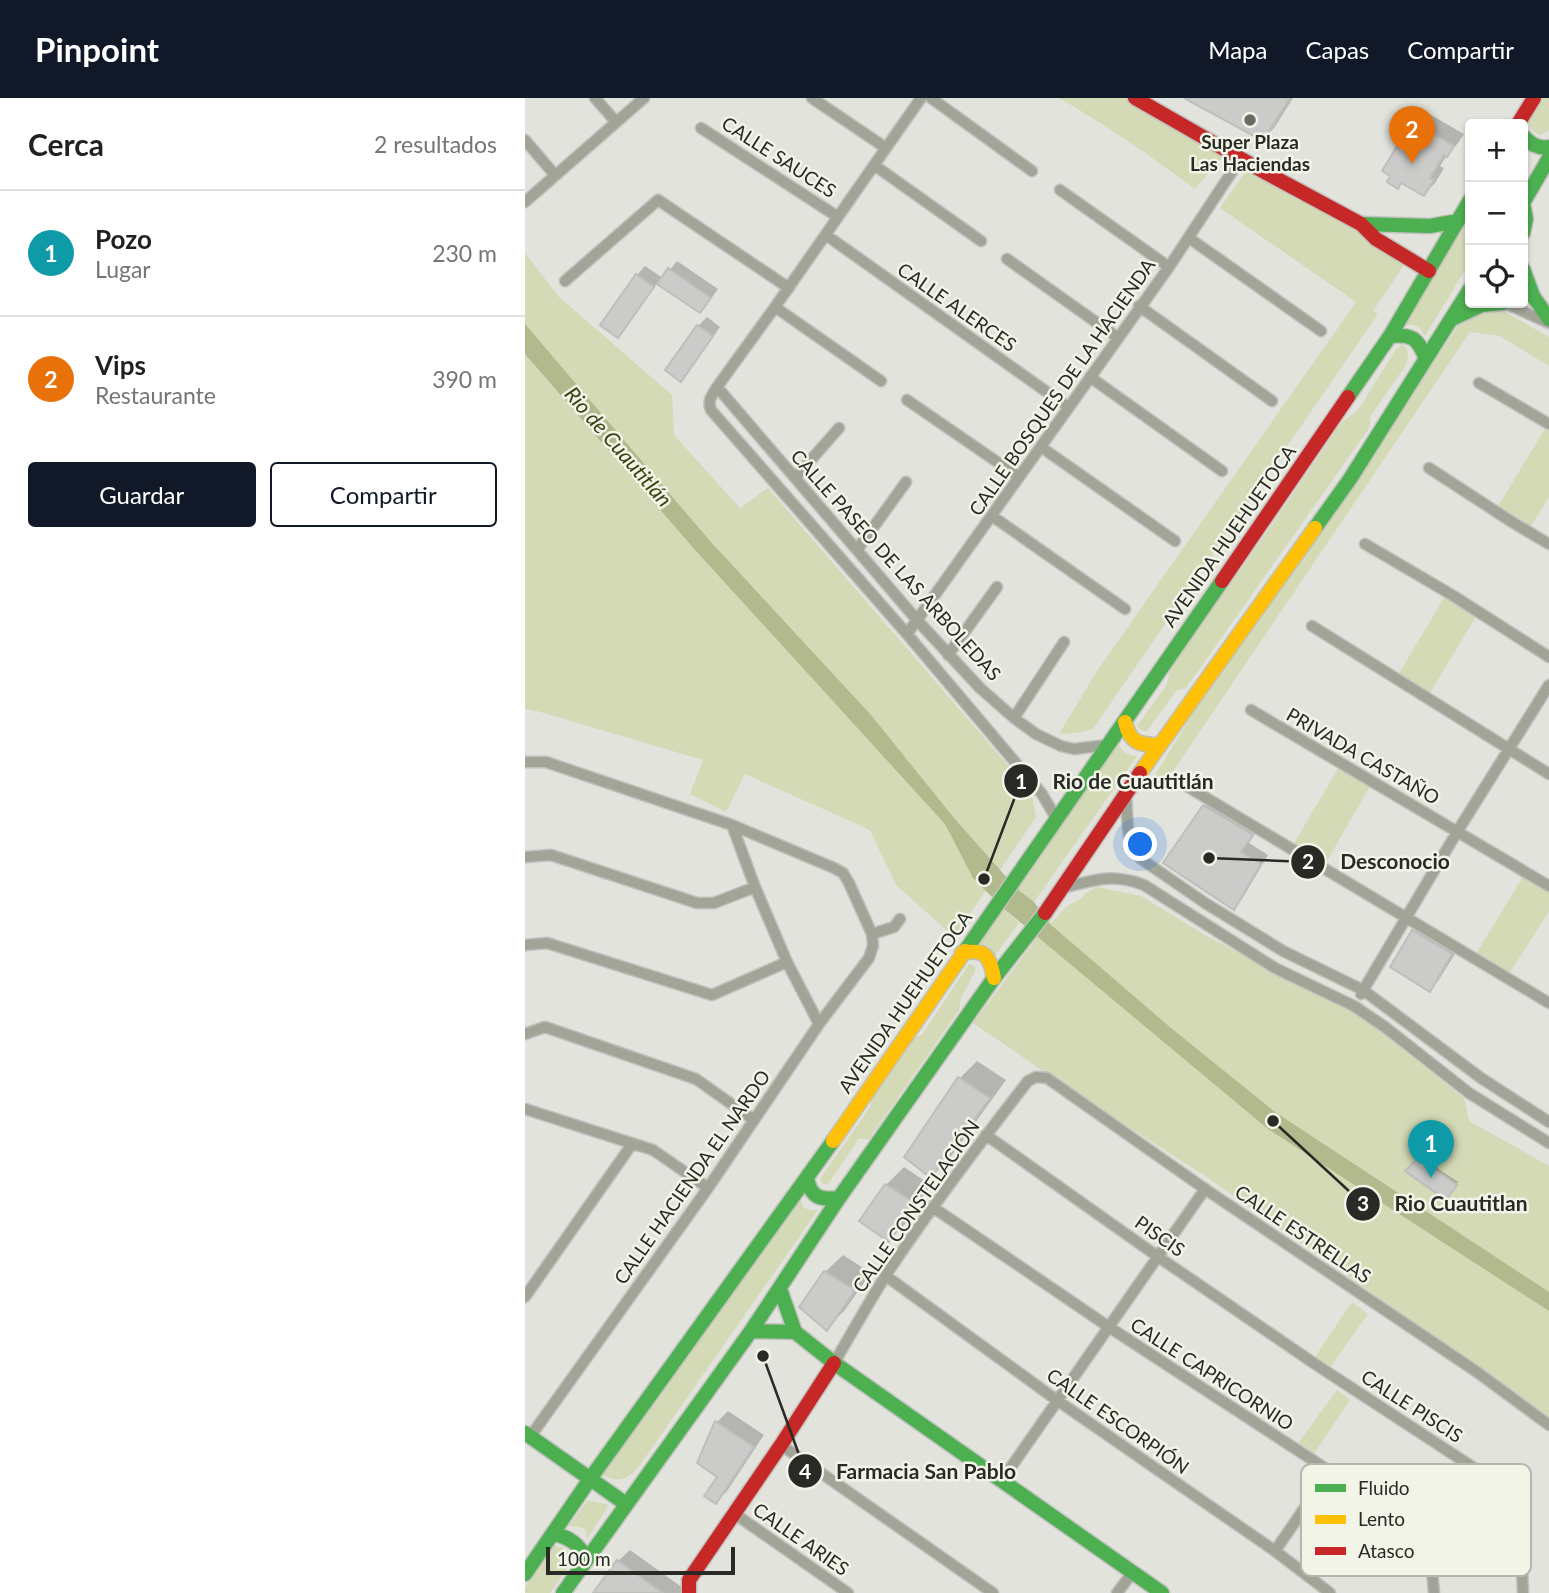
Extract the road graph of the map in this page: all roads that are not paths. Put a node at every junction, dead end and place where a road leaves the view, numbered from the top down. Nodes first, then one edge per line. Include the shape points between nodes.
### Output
1 (595, 98) edge
2 (645, 98) edge
3 (812, 98) edge
4 (921, 98) edge
5 (931, 98) edge
6 (1135, 98) edge
7 (1534, 98) edge
8 (1524, 119) edge
9 (616, 122) junction
10 (701, 128) dead end
11 (525, 140) edge
12 (1528, 140) edge
13 (1549, 147) edge
14 (885, 148) junction
15 (1241, 158) junction
16 (1549, 158) edge
17 (874, 165) junction
18 (1033, 171) dead end
19 (555, 175) junction
20 (1060, 190) dead end
21 (1528, 194) edge
22 (525, 202) edge
23 (1465, 209) edge
24 (838, 216) junction
25 (1458, 221) junction
26 (1361, 224) junction
27 (825, 234) junction
28 (1189, 238) junction
29 (981, 242) dead end
30 (1007, 259) dead end
31 (1169, 267) junction
32 (1429, 271) junction
33 (565, 281) dead end
34 (1528, 286) edge
35 (789, 288) junction
36 (1465, 297) edge
37 (1139, 306) junction
38 (775, 307) junction
39 (1475, 308) edge
40 (1516, 308) edge
41 (1451, 319) junction
42 (1549, 321) edge
43 (1321, 331) dead end
44 (1390, 336) junction
45 (1117, 338) junction
46 (1426, 359) junction
47 (1090, 377) junction
48 (881, 381) dead end
49 (1479, 383) dead end
50 (717, 387) junction
51 (907, 400) dead end
52 (1272, 401) dead end
53 (1068, 407) junction
54 (1549, 424) edge
55 (839, 428) dead end
56 (1041, 447) junction
57 (1429, 468) dead end
58 (1222, 471) dead end
59 (1019, 477) junction
60 (795, 478) junction
61 (907, 482) dead end
62 (992, 516) junction
63 (1174, 541) dead end
64 (1364, 544) dead end
65 (1549, 544) edge
66 (857, 550) junction
67 (997, 587) dead end
68 (1125, 610) dead end
69 (917, 620) junction
70 (1312, 626) dead end
71 (907, 634) junction
72 (1064, 642) dead end
73 (948, 654) junction
74 (1549, 657) edge
75 (1549, 685) edge
76 (1251, 710) dead end
77 (1014, 718) junction
78 (1125, 722) junction
79 (1107, 745) junction
80 (1159, 745) junction
81 (1509, 751) junction
82 (525, 762) edge
83 (1549, 775) edge
84 (1184, 784) dead end
85 (1126, 794) junction
86 (1056, 818) junction
87 (732, 825) junction
88 (1457, 832) junction
89 (525, 857) edge
90 (1549, 886) edge
91 (755, 887) junction
92 (1062, 888) junction
93 (1407, 916) junction
94 (900, 919) dead end
95 (872, 934) junction
96 (525, 945) edge
97 (1283, 951) junction
98 (962, 953) junction
99 (787, 962) junction
100 (1275, 968) junction
101 (994, 978) junction
102 (1363, 990) junction
103 (1549, 1003) edge
104 (1355, 1006) junction
105 (819, 1024) junction
106 (525, 1034) edge
107 (1036, 1077) joint
108 (525, 1109) edge
109 (754, 1120) junction
110 (1549, 1122) edge
111 (986, 1135) junction
112 (1549, 1143) edge
113 (632, 1144) junction
114 (807, 1178) junction
115 (708, 1188) junction
116 (1205, 1189) junction
117 (839, 1198) junction
118 (934, 1208) junction
119 (1157, 1256) junction
120 (886, 1276) junction
121 (780, 1289) junction
122 (525, 1297) edge
123 (1109, 1327) junction
124 (751, 1331) junction
125 (795, 1332) junction
126 (834, 1363) junction
127 (1315, 1364) joint
128 (1058, 1401) junction
129 (1549, 1425) edge
130 (527, 1435) edge
131 (781, 1446) junction
132 (1319, 1464) edge
133 (1468, 1464) edge
134 (590, 1479) junction
135 (1002, 1480) junction
136 (627, 1504) junction
137 (1301, 1513) edge
138 (735, 1514) junction
139 (553, 1534) junction
140 (1275, 1551) junction
141 (587, 1559) junction
142 (1301, 1571) edge
143 (1133, 1572) junction
144 (525, 1574) edge
145 (1307, 1576) edge
146 (563, 1593) edge
147 (689, 1593) edge
148 (848, 1593) edge
149 (993, 1593) edge
150 (1117, 1593) edge
151 (1162, 1593) edge
152 (1329, 1593) edge

1 - 9 street
2 - 9 street
3 - 14 street
4 - 14 street
5 - 18 street
6 - 15 main road
7 - 8 main road
9 - 19 street
10 - 24 street, CALLE SAUCES
11 - 19 street
12 - 13 main road via 1531,145
14 - 17 street
15 - 26 main road
15 - 28 street, CALLE BOSQUES DE LA HACIENDA
16 - 21 main road
17 - 24 street
17 - 29 street
19 - 22 street
20 - 31 street
23 - 25 main road, AVENIDA HUEHUETOCA
24 - 27 street
25 - 26 main road via 1430,226
25 - 32 main road, AVENIDA HUEHUETOCA
26 - 32 main road via 1376,239
27 - 35 street
27 - 53 street, CALLE ALERCES
28 - 31 street, CALLE BOSQUES DE LA HACIENDA
28 - 43 street
30 - 45 street
31 - 37 street, CALLE BOSQUES DE LA HACIENDA
32 - 44 main road, AVENIDA HUEHUETOCA
33 - 35 street via 658,201
34 - 42 main road
35 - 38 street
36 - 41 main road
37 - 45 street, CALLE BOSQUES DE LA HACIENDA
37 - 52 street
38 - 48 street
38 - 50 street
39 - 41 main road
40 - 42 street
41 - 46 main road
44 - 46 main road via 1414,338
44 - 78 main road, AVENIDA HUEHUETOCA
45 - 47 street, CALLE BOSQUES DE LA HACIENDA
46 - 80 main road via 1350,479
47 - 53 street, CALLE BOSQUES DE LA HACIENDA
47 - 58 street
49 - 54 street
50 - 60 street, CALLE PASEO DE LAS ARBOLEDAS
50 - 71 street, CALLE PASEO DE LAS ARBOLEDAS via 710,398 711,410
51 - 59 street
53 - 56 street, CALLE BOSQUES DE LA HACIENDA
55 - 60 street
56 - 59 street, CALLE BOSQUES DE LA HACIENDA
56 - 63 street
57 - 65 street
59 - 62 street, CALLE BOSQUES DE LA HACIENDA
60 - 66 street, CALLE PASEO DE LAS ARBOLEDAS
61 - 66 street
62 - 68 street
62 - 69 street, CALLE BOSQUES DE LA HACIENDA
64 - 74 street
66 - 69 street, CALLE PASEO DE LAS ARBOLEDAS
67 - 73 street
69 - 71 street, CALLE BOSQUES DE LA HACIENDA
69 - 73 street, CALLE PASEO DE LAS ARBOLEDAS
70 - 81 street
71 - 86 street, CALLE PASEO DE LAS ARBOLEDAS via 1042,794
72 - 77 street
73 - 77 street, CALLE PASEO DE LAS ARBOLEDAS
75 - 81 street
76 - 88 street, PRIVADA CASTAÑO
77 - 79 street, CALLE PASEO DE LAS ARBOLEDAS via 1061,746
78 - 79 main road, AVENIDA HUEHUETOCA
78 - 80 main road via 1134,741
79 - 86 main road, AVENIDA HUEHUETOCA
80 - 85 main road
81 - 83 street
81 - 88 street
82 - 87 street via 546,762
84 - 93 street
85 - 92 main road
85 - 97 street via 1131,846 1141,859
86 - 98 main road, AVENIDA HUEHUETOCA
87 - 91 street
87 - 95 street via 843,873
88 - 90 street, PRIVADA CASTAÑO
88 - 93 street
89 - 91 street via 551,855 697,904 714,903
91 - 99 street
92 - 100 street via 1100,878 1138,883
92 - 101 main road
93 - 102 street
93 - 103 street
94 - 95 street via 894,927
95 - 105 street, CALLE HACIENDA EL NARDO via 869,958
96 - 99 street via 547,943 712,995
97 - 100 street
97 - 102 street
98 - 101 main road via 986,954
98 - 114 main road, AVENIDA HUEHUETOCA
99 - 105 street
100 - 104 street
101 - 117 main road
102 - 104 street
102 - 110 street via 1482,1079
104 - 112 street via 1469,1093
105 - 109 street, CALLE HACIENDA EL NARDO
106 - 109 street via 545,1027 696,1079
107 - 111 street, CALLE CONSTELACIÓN
107 - 116 street, CALLE ESTRELLAS via 1047,1078
108 - 113 street
109 - 115 street, CALLE HACIENDA EL NARDO
111 - 118 street, CALLE CONSTELACIÓN
111 - 119 street, PISCIS
113 - 115 street via 653,1150
113 - 122 street
114 - 117 main road via 816,1197
114 - 134 main road, AVENIDA HUEHUETOCA
115 - 130 street, CALLE HACIENDA EL NARDO
116 - 119 street
116 - 129 street, CALLE ESTRELLAS
117 - 121 main road
118 - 120 street, CALLE CONSTELACIÓN
118 - 123 street, CALLE CAPRICORNIO
119 - 123 street
119 - 127 street, PISCIS
120 - 126 street, CALLE CONSTELACIÓN
120 - 128 street, CALLE ESCORPIÓN
121 - 124 main road
121 - 125 main road
123 - 128 street
123 - 132 street, CALLE CAPRICORNIO
124 - 125 main road
124 - 136 main road
125 - 126 main road
126 - 131 main road
126 - 135 main road
127 - 133 street, CALLE PISCIS
128 - 135 street
128 - 140 street, CALLE ESCORPIÓN
130 - 134 main road
131 - 138 main road
131 - 149 street
134 - 136 main road
134 - 139 main road, AVENIDA HUEHUETOCA
135 - 143 main road
136 - 141 main road
137 - 140 street
138 - 147 main road via 689,1580
138 - 148 street, CALLE ARIES
139 - 141 main road via 578,1544
139 - 144 main road, AVENIDA HUEHUETOCA
140 - 142 street, CALLE ESCORPIÓN
141 - 146 main road
143 - 150 street
143 - 151 main road
145 - 152 street, CALLE ESCORPIÓN

